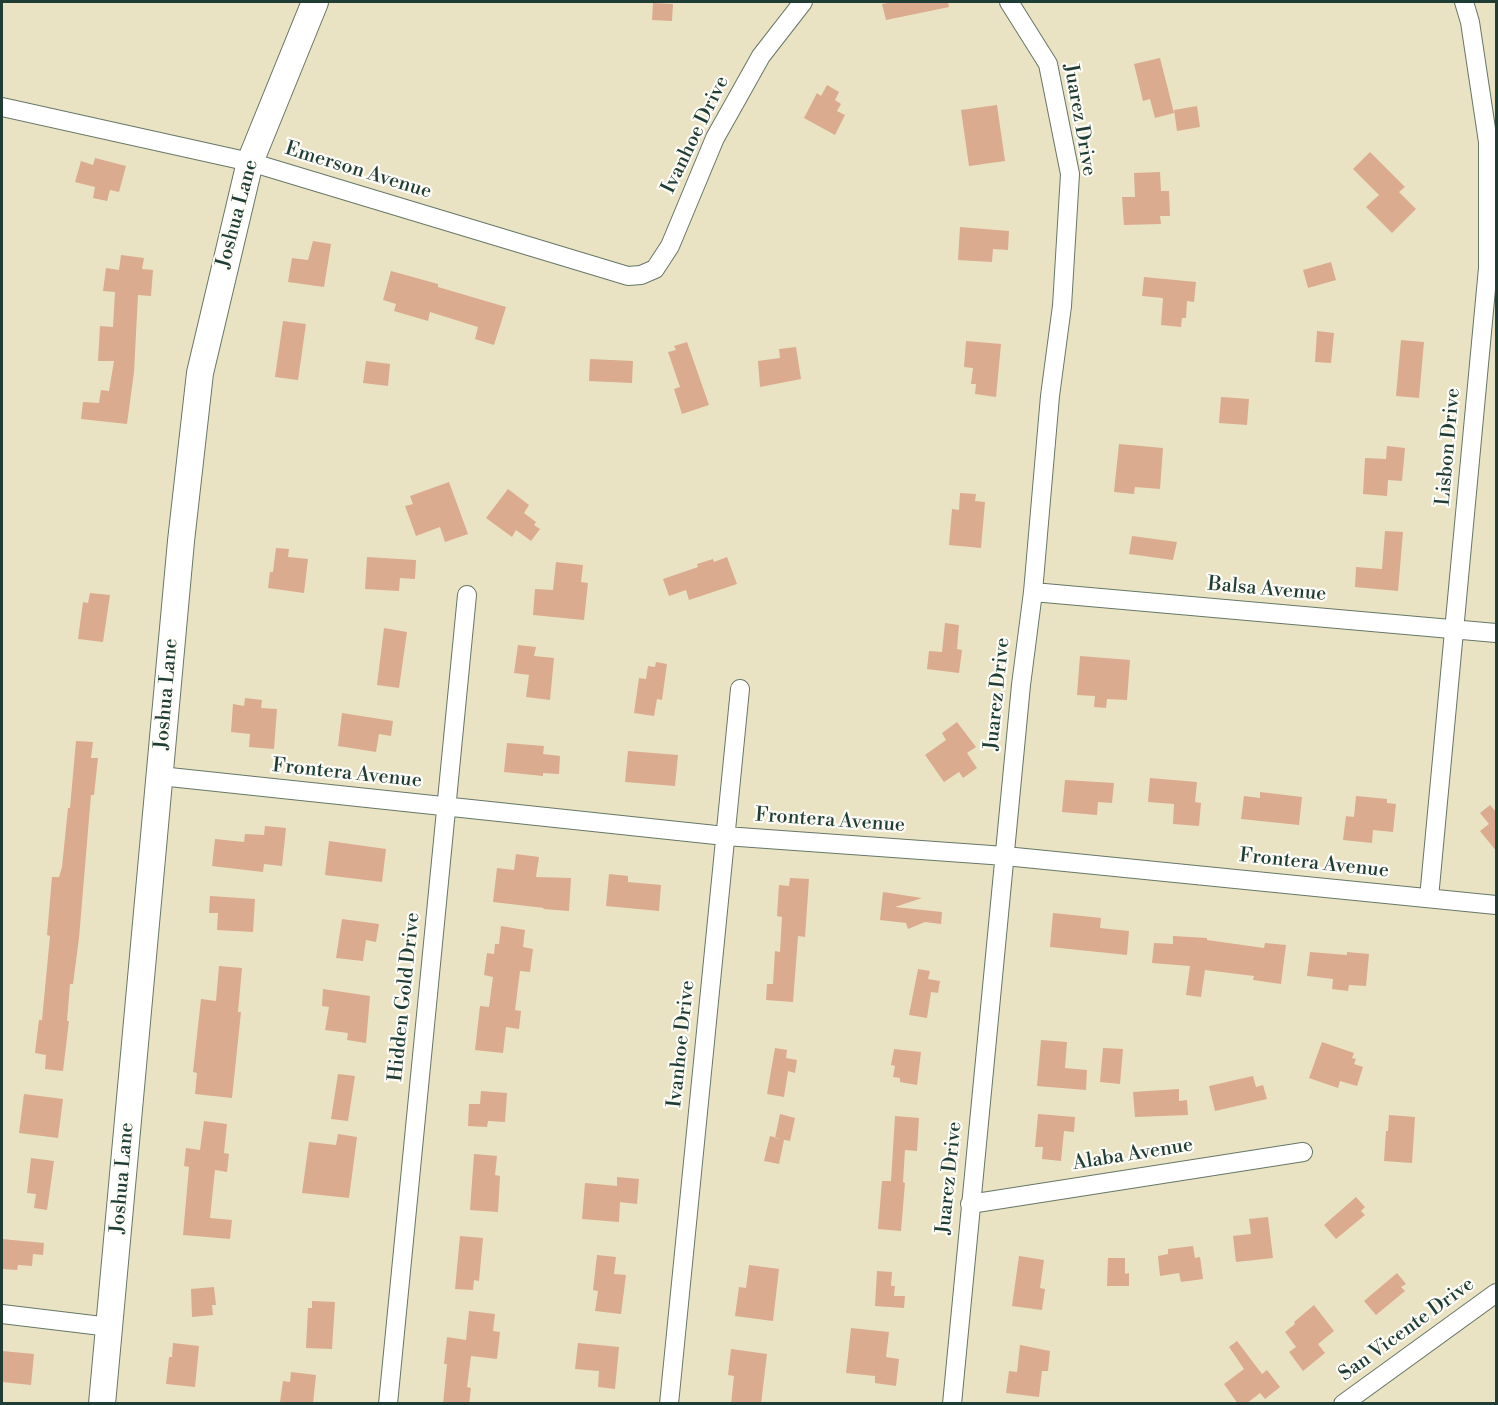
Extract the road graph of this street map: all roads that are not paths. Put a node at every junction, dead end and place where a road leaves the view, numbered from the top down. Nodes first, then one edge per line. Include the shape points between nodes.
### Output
1 (315, 2) edge
2 (803, 2) edge
3 (1009, 2) edge
4 (1464, 2) edge
5 (2, 107) edge
6 (250, 162) junction
7 (628, 276) joint
8 (1033, 592) junction
9 (467, 595) dead end
10 (1455, 629) junction
11 (1497, 633) edge
12 (740, 689) dead end
13 (160, 776) junction
14 (446, 808) junction
15 (725, 836) junction
16 (1005, 856) junction
17 (1429, 898) junction
18 (1497, 905) edge
19 (1303, 1152) dead end
20 (970, 1204) junction
21 (1497, 1293) edge
22 (2, 1314) edge
23 (110, 1327) junction
24 (102, 1404) edge
25 (388, 1404) edge
26 (669, 1404) edge
27 (952, 1404) edge
28 (1343, 1404) edge

1 - 6 main road, Joshua Lane
2 - 7 street, Ivanhoe Drive via 761,56 715,138 670,246 655,269
3 - 8 street, Juarez Drive via 1048,63 1070,174 1062,306
4 - 10 street, Lisbon Drive via 1488,142 1488,268
5 - 6 street, Emerson Avenue
6 - 7 street, Emerson Avenue
6 - 13 main road, Joshua Lane via 200,373
8 - 10 street, Balsa Avenue
8 - 16 street, Juarez Drive
9 - 14 street, Hidden Gold Drive
10 - 11 street, Balsa Avenue
10 - 17 street, Lisbon Drive
12 - 15 street, Ivanhoe Drive
13 - 14 street, Frontera Avenue
13 - 23 main road, Joshua Lane
14 - 15 street, Frontera Avenue
14 - 25 street, Hidden Gold Drive
15 - 16 street, Frontera Avenue
15 - 26 street, Ivanhoe Drive
16 - 17 street, Frontera Avenue
16 - 20 street, Juarez Drive
17 - 18 street, Frontera Avenue
19 - 20 street, Alaba Avenue
20 - 27 street, Juarez Drive
21 - 28 street, San Vicente Drive
22 - 23 street
23 - 24 main road, Joshua Lane

